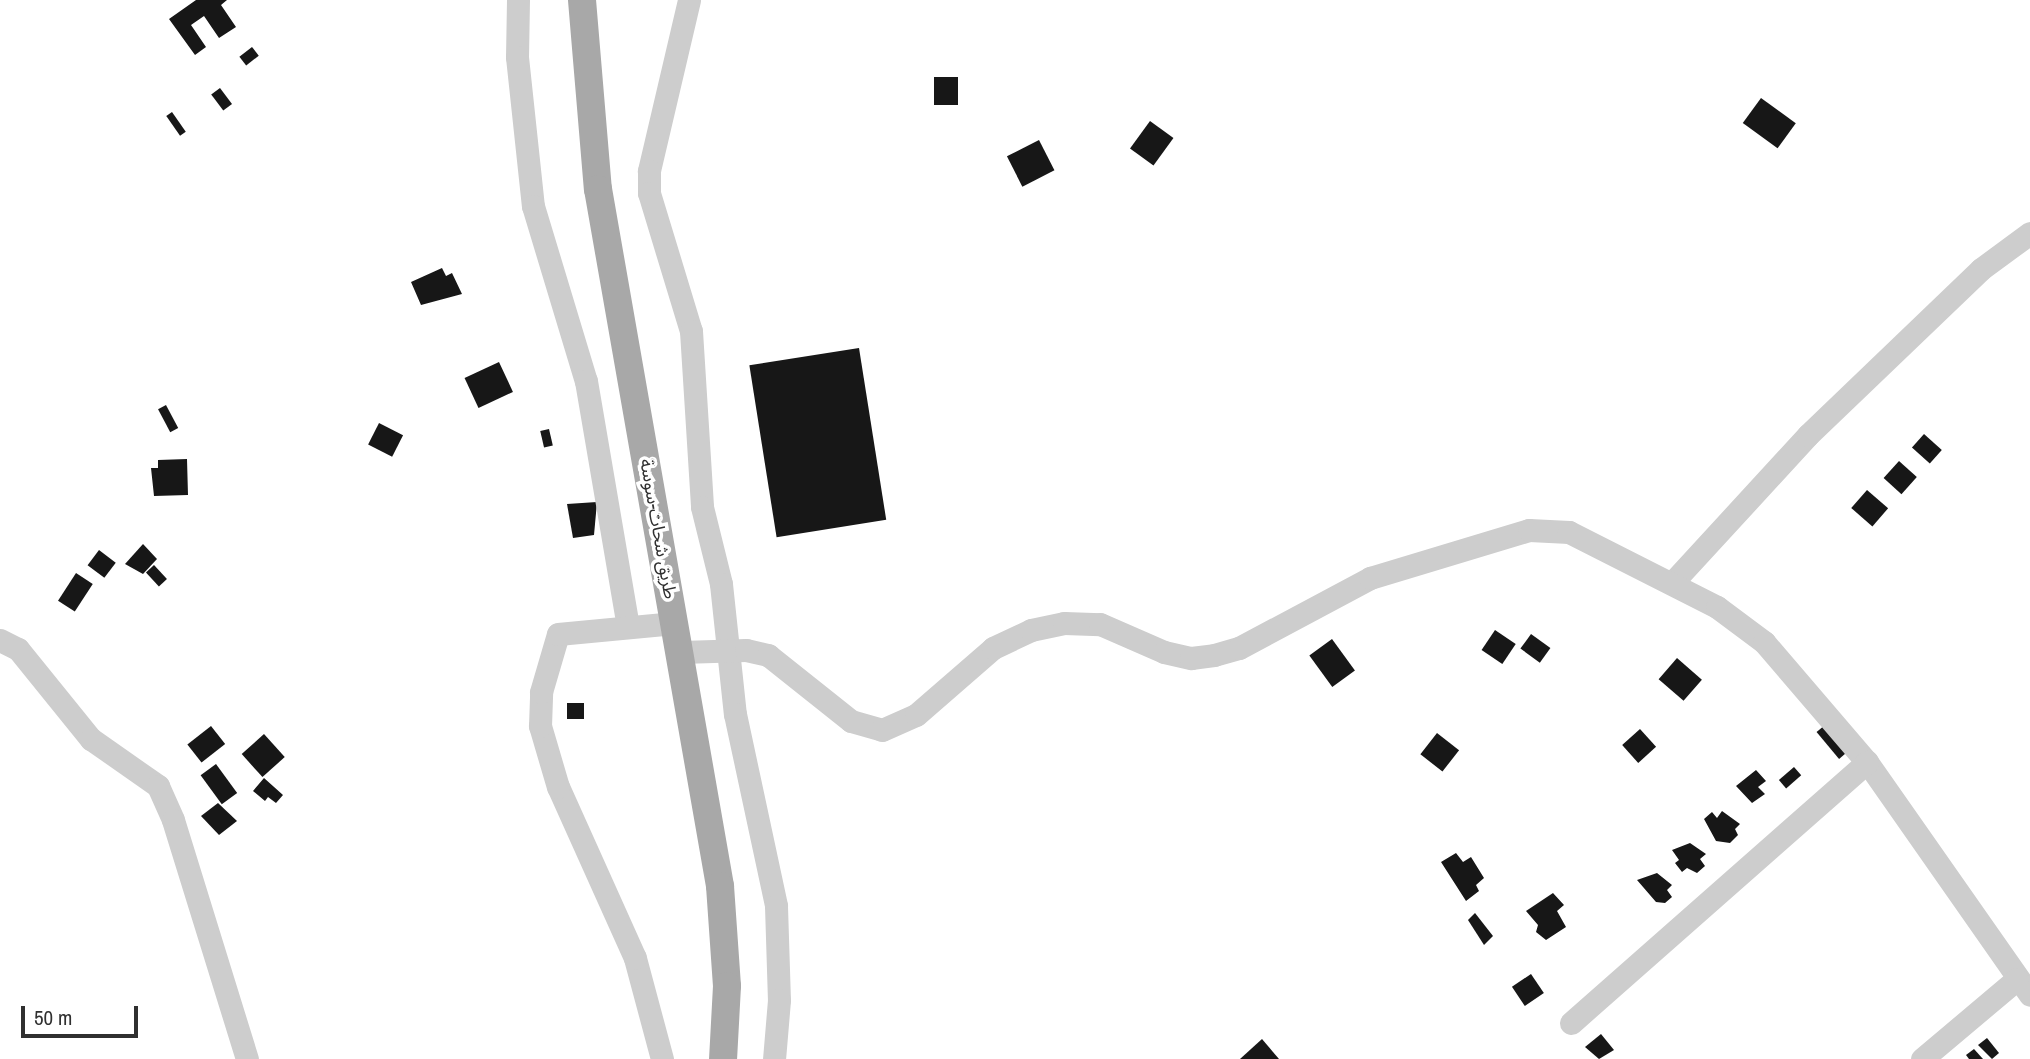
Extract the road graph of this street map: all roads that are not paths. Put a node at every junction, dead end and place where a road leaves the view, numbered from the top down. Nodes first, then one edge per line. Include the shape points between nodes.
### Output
1 (518, 0) edge
2 (582, 0) edge
3 (689, 0) edge
4 (2030, 233) edge
5 (1672, 583) junction
6 (674, 623) junction
7 (628, 626) junction
8 (0, 640) edge
9 (681, 652) junction
10 (728, 652) junction
11 (1867, 762) junction
12 (2024, 987) edge
13 (1571, 1023) dead end
14 (247, 1059) edge
15 (662, 1059) edge
16 (723, 1059) edge
17 (774, 1059) edge
18 (1922, 1059) edge

1 - 7 street via 517,57 533,206 586,381
2 - 6 main road, طريق شحات-سوسة via 598,189
3 - 10 street via 649,171 649,193 691,331 702,507 721,584
4 - 5 street via 1981,268 1808,435
5 - 10 street via 1569,532 1529,530 1370,578 1247,643 1214,655 1191,658 1164,652 1100,624 1064,623 1031,630 993,648 916,715 882,730 850,721 768,655
5 - 11 street via 1717,607 1764,642
6 - 7 street
6 - 9 main road, طريق شحات-سوسة
7 - 15 street via 558,634 541,692 540,726 558,787 635,958
8 - 14 street via 18,649 91,738 158,786 173,820
9 - 10 street
9 - 16 main road, طريق شحات-سوسة via 720,886 727,986
10 - 17 street via 735,713 776,906 779,1000
11 - 12 street
11 - 13 street
12 - 18 street

